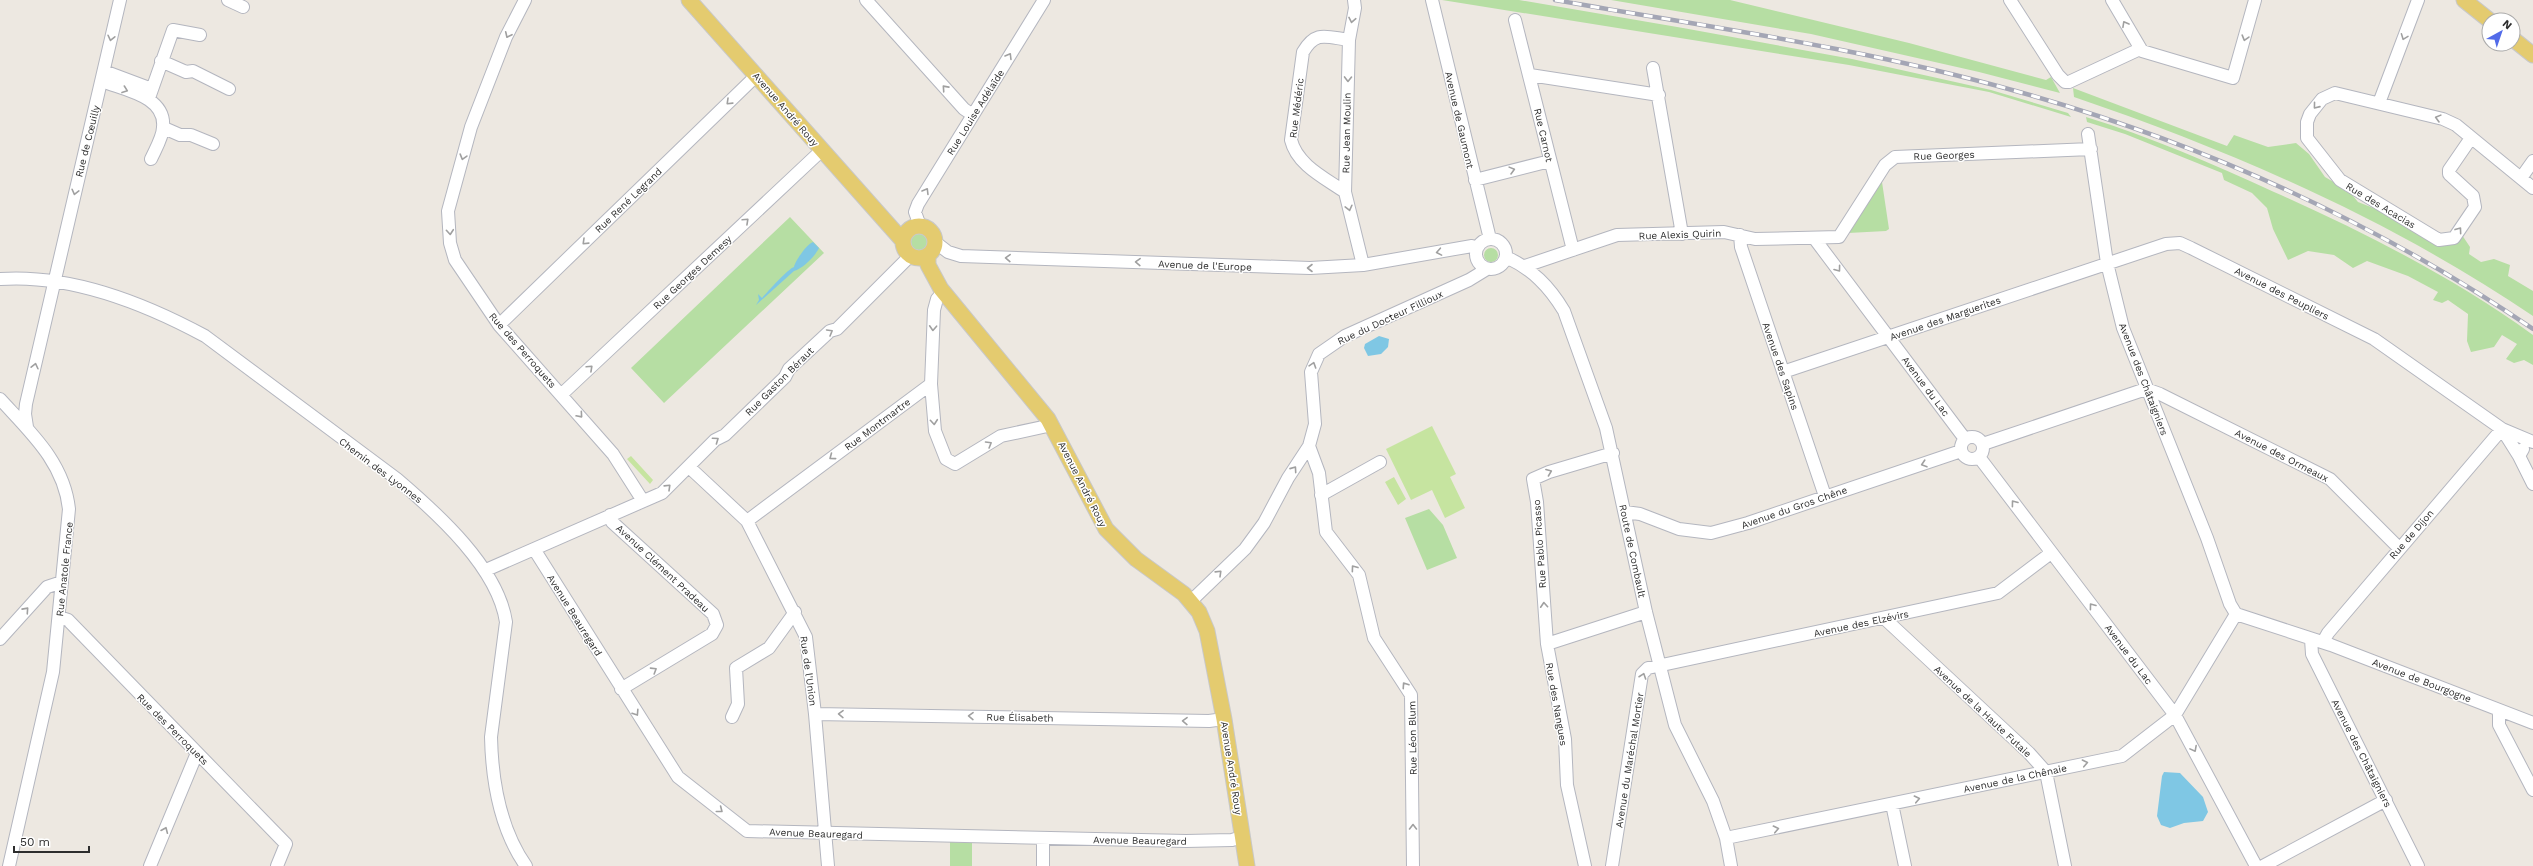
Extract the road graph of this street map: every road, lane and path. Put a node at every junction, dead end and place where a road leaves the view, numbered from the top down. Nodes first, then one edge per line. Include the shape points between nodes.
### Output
1 (120, 0) edge
2 (228, 0) edge
3 (525, 0) edge
4 (689, 0) edge
5 (866, 0) edge
6 (1044, 0) edge
7 (1354, 0) edge
8 (1432, 0) edge
9 (2010, 0) edge
10 (2112, 0) edge
11 (2255, 0) edge
12 (2418, 0) edge
13 (2464, 0) edge
14 (2480, 5) edge
15 (243, 7) dead end
16 (1515, 20) dead end
17 (200, 35) dead end
18 (1348, 40) junction
19 (2521, 45) edge
20 (2140, 49) junction
21 (2533, 55) edge
22 (161, 61) junction
23 (1653, 68) dead end
24 (757, 75) junction
25 (1530, 75) junction
26 (103, 76) junction
27 (229, 89) dead end
28 (150, 94) junction
29 (1659, 96) junction
30 (2379, 103) junction
31 (973, 115) junction
32 (164, 128) junction
33 (2088, 134) dead end
34 (2471, 138) junction
35 (213, 144) dead end
36 (2091, 149) junction
37 (822, 150) junction
38 (151, 159) dead end
39 (1550, 160) junction
40 (2533, 161) edge
41 (2521, 178) junction
42 (1475, 180) junction
43 (2533, 188) edge
44 (1345, 192) junction
45 (882, 219) junction
46 (916, 227) junction
47 (1682, 234) junction
48 (1740, 235) junction
49 (1840, 237) joint
50 (1814, 238) junction
51 (1490, 239) junction
52 (903, 241) junction
53 (935, 242) junction
54 (1477, 248) junction
55 (1573, 250) junction
56 (918, 256) junction
57 (1506, 257) junction
58 (2107, 263) junction
59 (1363, 265) junction
60 (1525, 266) junction
61 (1487, 269) junction
62 (0, 279) edge
63 (54, 282) junction
64 (942, 290) junction
65 (499, 325) junction
66 (1889, 337) junction
67 (1783, 372) junction
68 (930, 384) junction
69 (2146, 390) junction
70 (562, 394) junction
71 (0, 399) edge
72 (26, 404) junction
73 (8, 408) junction
74 (1052, 425) junction
75 (27, 427) junction
76 (2502, 429) junction
77 (1965, 439) junction
78 (2531, 441) edge
79 (1983, 444) junction
80 (1309, 446) junction
81 (1961, 451) junction
82 (1613, 453) junction
83 (2519, 456) junction
84 (1979, 457) junction
85 (1380, 462) dead end
86 (689, 467) junction
87 (2533, 484) edge
88 (1322, 495) junction
89 (1825, 496) junction
90 (643, 500) junction
91 (1625, 512) junction
92 (610, 515) junction
93 (747, 521) junction
94 (2400, 548) junction
95 (534, 549) junction
96 (2051, 553) junction
97 (486, 570) junction
98 (62, 582) junction
99 (1191, 601) junction
100 (795, 612) junction
101 (1646, 612) junction
102 (2236, 614) junction
103 (59, 617) junction
104 (1884, 618) junction
105 (0, 639) edge
106 (2317, 641) junction
107 (1547, 644) junction
108 (1659, 665) junction
109 (621, 689) junction
110 (2499, 710) junction
111 (815, 714) junction
112 (2175, 715) junction
113 (732, 717) dead end
114 (1224, 719) junction
115 (2533, 723) edge
116 (197, 754) junction
117 (2046, 772) junction
118 (2533, 790) edge
119 (2386, 800) junction
120 (1892, 804) junction
121 (825, 833) junction
122 (1242, 837) junction
123 (1732, 837) junction
124 (1043, 838) junction
125 (9, 866) edge
126 (150, 866) edge
127 (277, 866) edge
128 (526, 866) edge
129 (828, 866) edge
130 (1043, 866) edge
131 (1247, 866) edge
132 (1413, 866) edge
133 (1586, 866) edge
134 (1612, 866) edge
135 (1731, 866) edge
136 (1905, 866) edge
137 (2065, 866) edge
138 (2256, 866) edge
139 (2263, 866) edge
140 (2418, 866) edge

1 -> 26 street, Rue de Cœuilly
2 - 15 street
3 -> 65 street, Rue des Perroquets via 506,37 471,127 448,211 450,243 455,260
4 - 24 main road, Avenue André Rouy
31 -> 5 street via 964,109
31 -> 6 street, Rue Louise Adélaïde
7 -> 18 street, Rue Jean Moulin via 1355,8
8 - 42 street, Avenue de Gaumont
9 - 20 street via 2062,80 2069,82
20 -> 10 street
11 -> 20 street via 2233,78
12 -> 30 street
13 - 14 main road
16 - 25 street, Rue Carnot
17 - 22 street via 173,30
18 -> 44 street, Rue Jean Moulin
18 - 44 street, Rue Médéric via 1321,36 1310,40 1302,52 1291,140 1294,151 1302,161
19 - 21 main road
22 - 27 street via 186,72 193,71
22 - 28 street
23 - 29 street
24 - 37 main road, Avenue André Rouy
24 -> 65 street, Rue René Legrand
25 - 29 street
25 - 39 street, Rue Carnot
26 - 28 street
26 -> 63 street, Rue de Cœuilly
28 - 32 street via 161,110
29 - 47 street
34 -> 30 street, Rue des Acacias via 2449,121
30 -> 34 street, Rue des Acacias via 2342,94 2329,95 2322,99 2308,118 2307,138 2340,180 2439,240 2454,238 2475,207 2473,196 2449,174 2449,170
46 -> 31 street, Rue Louise Adélaïde via 916,208
32 - 35 street
32 - 38 street
33 - 36 street, Avenue des Châtaigniers
34 - 41 street, Rue des Acacias
36 - 49 street, Rue Georges via 1895,157 1885,165
36 - 58 street, Avenue des Châtaigniers
37 - 45 main road, Avenue André Rouy
70 -> 37 street, Rue Georges Demesy
42 -> 39 street
39 - 55 street, Rue Carnot
40 - 41 street
41 - 43 street, Rue des Acacias
42 - 51 street, Avenue de Gaumont
44 -> 59 street, Rue Jean Moulin
45 - 46 main road
45 - 52 main road, Avenue André Rouy
46 - 52 main road via 907,231
46 - 53 main road via 931,232
47 - 48 street, Rue Alexis Quirin via 1724,232
47 - 55 street, Rue Alexis Quirin via 1617,236
48 - 50 street, Rue Alexis Quirin via 1755,239
48 - 67 street, Avenue des Sapins via 1741,247
49 - 50 street, Rue Alexis Quirin
50 -> 66 street, Avenue du Lac
51 - 54 street via 1482,242
51 - 57 street via 1502,244
52 - 56 main road via 904,249
53 - 56 main road via 933,250
59 -> 53 street, Avenue de l'Europe via 1310,268 961,256 948,252
54 -> 59 street, Avenue de l'Europe via 1472,246
54 - 61 street via 1476,258
55 - 60 street, Rue Alexis Quirin
56 - 64 main road, Avenue André Rouy via 926,279
86 -> 56 street, Rue Gaston Béraut via 830,331 837,329
57 - 60 street, Route de Combault
57 - 61 street via 1499,267
58 - 66 street, Avenue des Marguerites
58 - 69 street, Avenue des Châtaigniers via 2123,328
58 - 76 street, Avenue des Peupliers via 2166,244 2185,245 2374,340
60 - 82 street, Route de Combault via 1544,283 1564,311
80 -> 61 street, Rue du Docteur Fillioux via 1315,424 1311,372 1315,359 1323,350 1344,336 1469,280
62 - 63 street, Chemin des Lyonnes via 29,278
72 -> 63 street
63 - 97 street, Chemin des Lyonnes via 84,288 171,318 205,336 426,504
64 -> 68 street via 934,310
64 - 74 main road, Avenue André Rouy
65 - 70 street, Rue des Perroquets
66 - 67 street, Avenue des Marguerites
66 - 77 street, Avenue du Lac
67 - 89 street, Avenue des Sapins
68 -> 74 street via 935,430 946,459 955,464 1001,436
68 -> 93 street, Rue Montmartre
69 - 79 street
69 - 94 street, Avenue des Ormeaux via 2160,394 2330,479
69 - 102 street, Avenue des Châtaigniers
70 -> 90 street, Rue des Perroquets via 613,454
71 - 73 street, Rue Anatole France
72 - 73 street via 18,408
72 - 75 street
73 - 75 street, Rue Anatole France
74 - 99 main road, Avenue André Rouy via 1106,529 1136,559 1178,588
75 - 98 street, Rue Anatole France via 56,465 68,495 69,523
76 - 78 street
76 - 83 street
76 - 94 street, Rue de Dijon
77 - 79 street via 1975,437
77 - 81 street via 1961,444
78 - 83 street
79 - 84 street via 1983,451
80 - 88 street, Rue Léon Blum via 1319,473
99 -> 80 street, Rue du Docteur Fillioux via 1245,549 1264,523
81 - 84 street via 1968,459
81 -> 89 street, Avenue du Gros Chêne
82 - 91 street, Route de Combault
107 -> 82 street, Rue Pablo Picasso via 1537,502 1533,479
83 - 87 street
96 -> 84 street, Avenue du Lac
85 - 88 street
90 -> 86 street, Rue Gaston Béraut via 662,493
86 - 93 street, Rue de l'Union
132 -> 88 street, Rue Léon Blum via 1411,695 1374,638 1359,575 1326,532
89 - 91 street, Avenue du Gros Chêne via 1712,533 1679,529 1640,514
90 - 92 street
91 - 101 street, Route de Combault
92 - 95 street
109 -> 92 street, Avenue Clément Pradeau via 712,634 717,625 713,614 612,522
93 - 100 street, Rue de l'Union
94 - 106 street, Rue de Dijon via 2328,633
95 - 97 street
95 - 109 street, Avenue Beauregard
96 - 104 street, Avenue des Elzévirs via 1998,593
112 -> 96 street, Avenue du Lac
97 - 128 street, Chemin des Lyonnes via 504,605 506,622 491,752 498,802 508,833
98 - 103 street, Rue Anatole France
105 -> 98 street via 47,587
99 - 114 main road, Avenue André Rouy via 1207,631
100 - 111 street, Rue de l'Union via 806,637
100 - 113 street via 769,648 736,668 738,704
101 - 107 street
101 - 108 street, Route de Combault
102 - 106 street, Avenue de Bourgogne
102 - 112 street, Avenue de la Chênaie
103 - 116 street, Rue des Perroquets via 68,620
103 - 125 street, Rue Anatole France via 48,701
104 - 108 street, Avenue des Elzévirs
104 - 117 street, Avenue de la Haute Futaie via 2029,753
106 - 110 street, Avenue de Bourgogne
106 - 119 street, Avenue des Châtaigniers via 2312,654
107 - 133 street, Rue des Nangues via 1565,739 1567,785
108 - 123 street, Route de Combault via 1675,725
134 -> 108 street, Avenue du Maréchal Mortier via 1642,674 1648,668
109 -> 121 street, Avenue Beauregard via 678,776 747,831
110 - 115 street, Avenue de Bourgogne
110 - 118 street via 2499,725
114 -> 111 street, Rue Élisabeth via 1201,721
111 - 121 street, Rue de l'Union
117 -> 112 street, Avenue de la Chênaie via 2122,756
112 -> 138 street, Avenue du Lac
114 - 122 main road, Avenue André Rouy
126 -> 116 street
116 - 127 street, Rue des Perroquets via 286,844
120 -> 117 street, Avenue de la Chênaie
117 - 137 street
119 - 139 street
119 - 140 street, Avenue des Châtaigniers
123 -> 120 street, Avenue de la Chênaie
120 - 136 street
121 - 124 street, Avenue Beauregard
121 - 129 street, Rue de l'Union
122 - 124 street, Avenue Beauregard via 1232,840 1186,841
122 - 131 main road, Avenue André Rouy
123 - 135 street, Route de Combault
124 - 130 street

